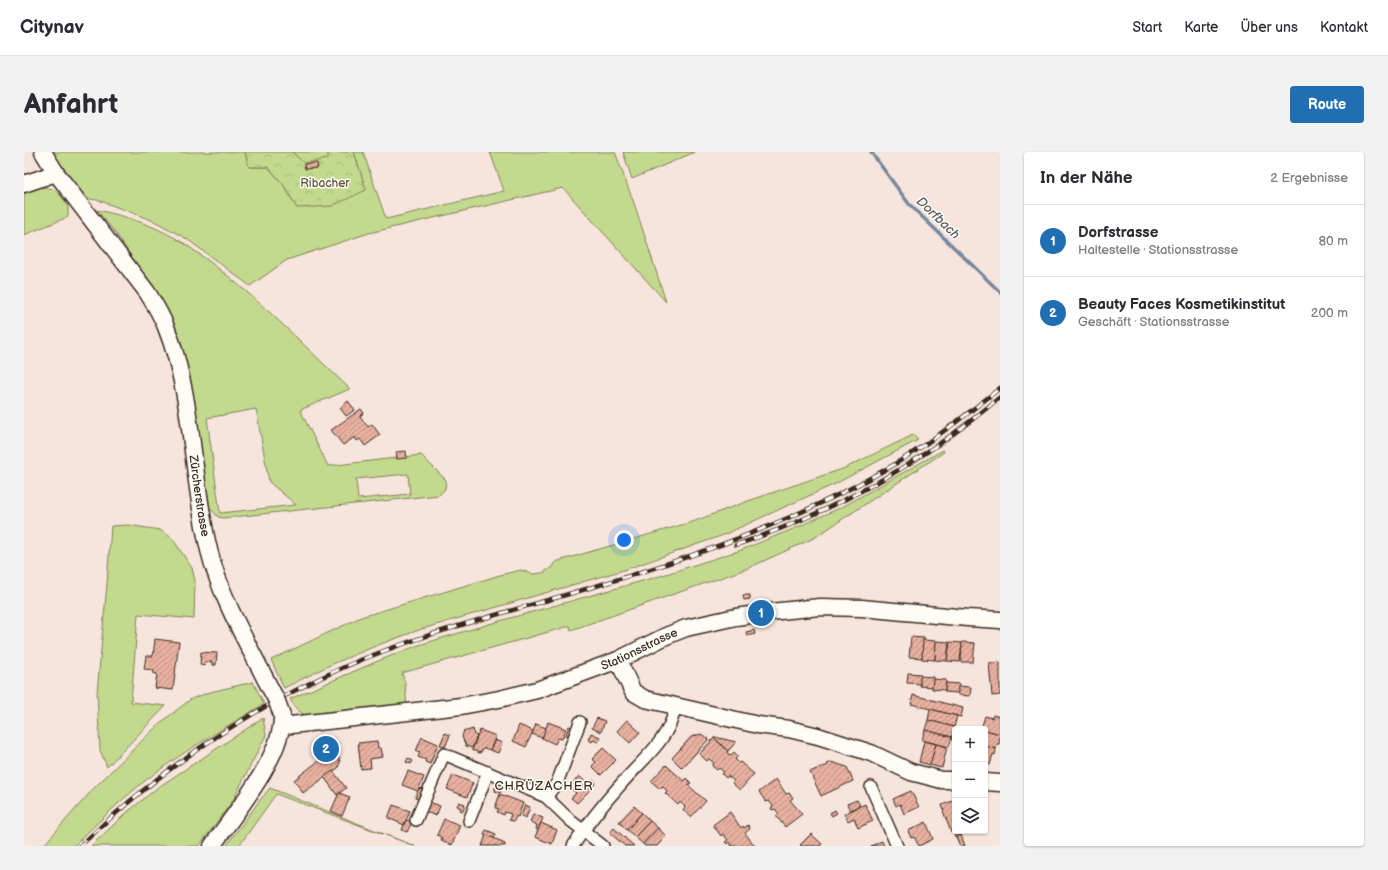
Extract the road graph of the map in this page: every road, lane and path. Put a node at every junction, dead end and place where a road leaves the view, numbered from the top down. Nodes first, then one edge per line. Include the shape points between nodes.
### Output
1 (43, 152) edge
2 (56, 173) junction
3 (24, 184) edge
4 (1000, 620) edge
5 (618, 660) junction
6 (675, 707) junction
7 (282, 721) junction
8 (580, 722) dead end
9 (488, 772) junction
10 (952, 780) edge
11 (988, 782) edge
12 (1000, 783) edge
13 (870, 787) dead end
14 (546, 798) junction
15 (416, 820) dead end
16 (469, 821) dead end
17 (583, 830) junction
18 (212, 846) edge
19 (573, 846) edge
20 (603, 846) edge
21 (897, 846) edge

1 - 2 main road, Zürcherstrasse
2 - 3 main road
2 - 7 main road, Zürcherstrasse, bridge via 147,292 166,326 182,383 209,549 221,589 276,699
4 - 5 main road, Stationsstrasse via 862,608 790,609 686,628
5 - 6 main road via 633,692 644,699
5 - 7 main road, Stationsstrasse via 537,690 499,699 453,707
6 - 10 main road via 818,736 871,753 911,772
6 - 17 street via 671,724 663,737
7 - 18 main road via 275,748 265,769
8 - 14 street via 557,783
9 - 14 street
9 - 15 street via 444,754
9 - 16 street
11 - 12 main road
13 - 21 street
14 - 17 street
17 - 19 street
17 - 20 street

